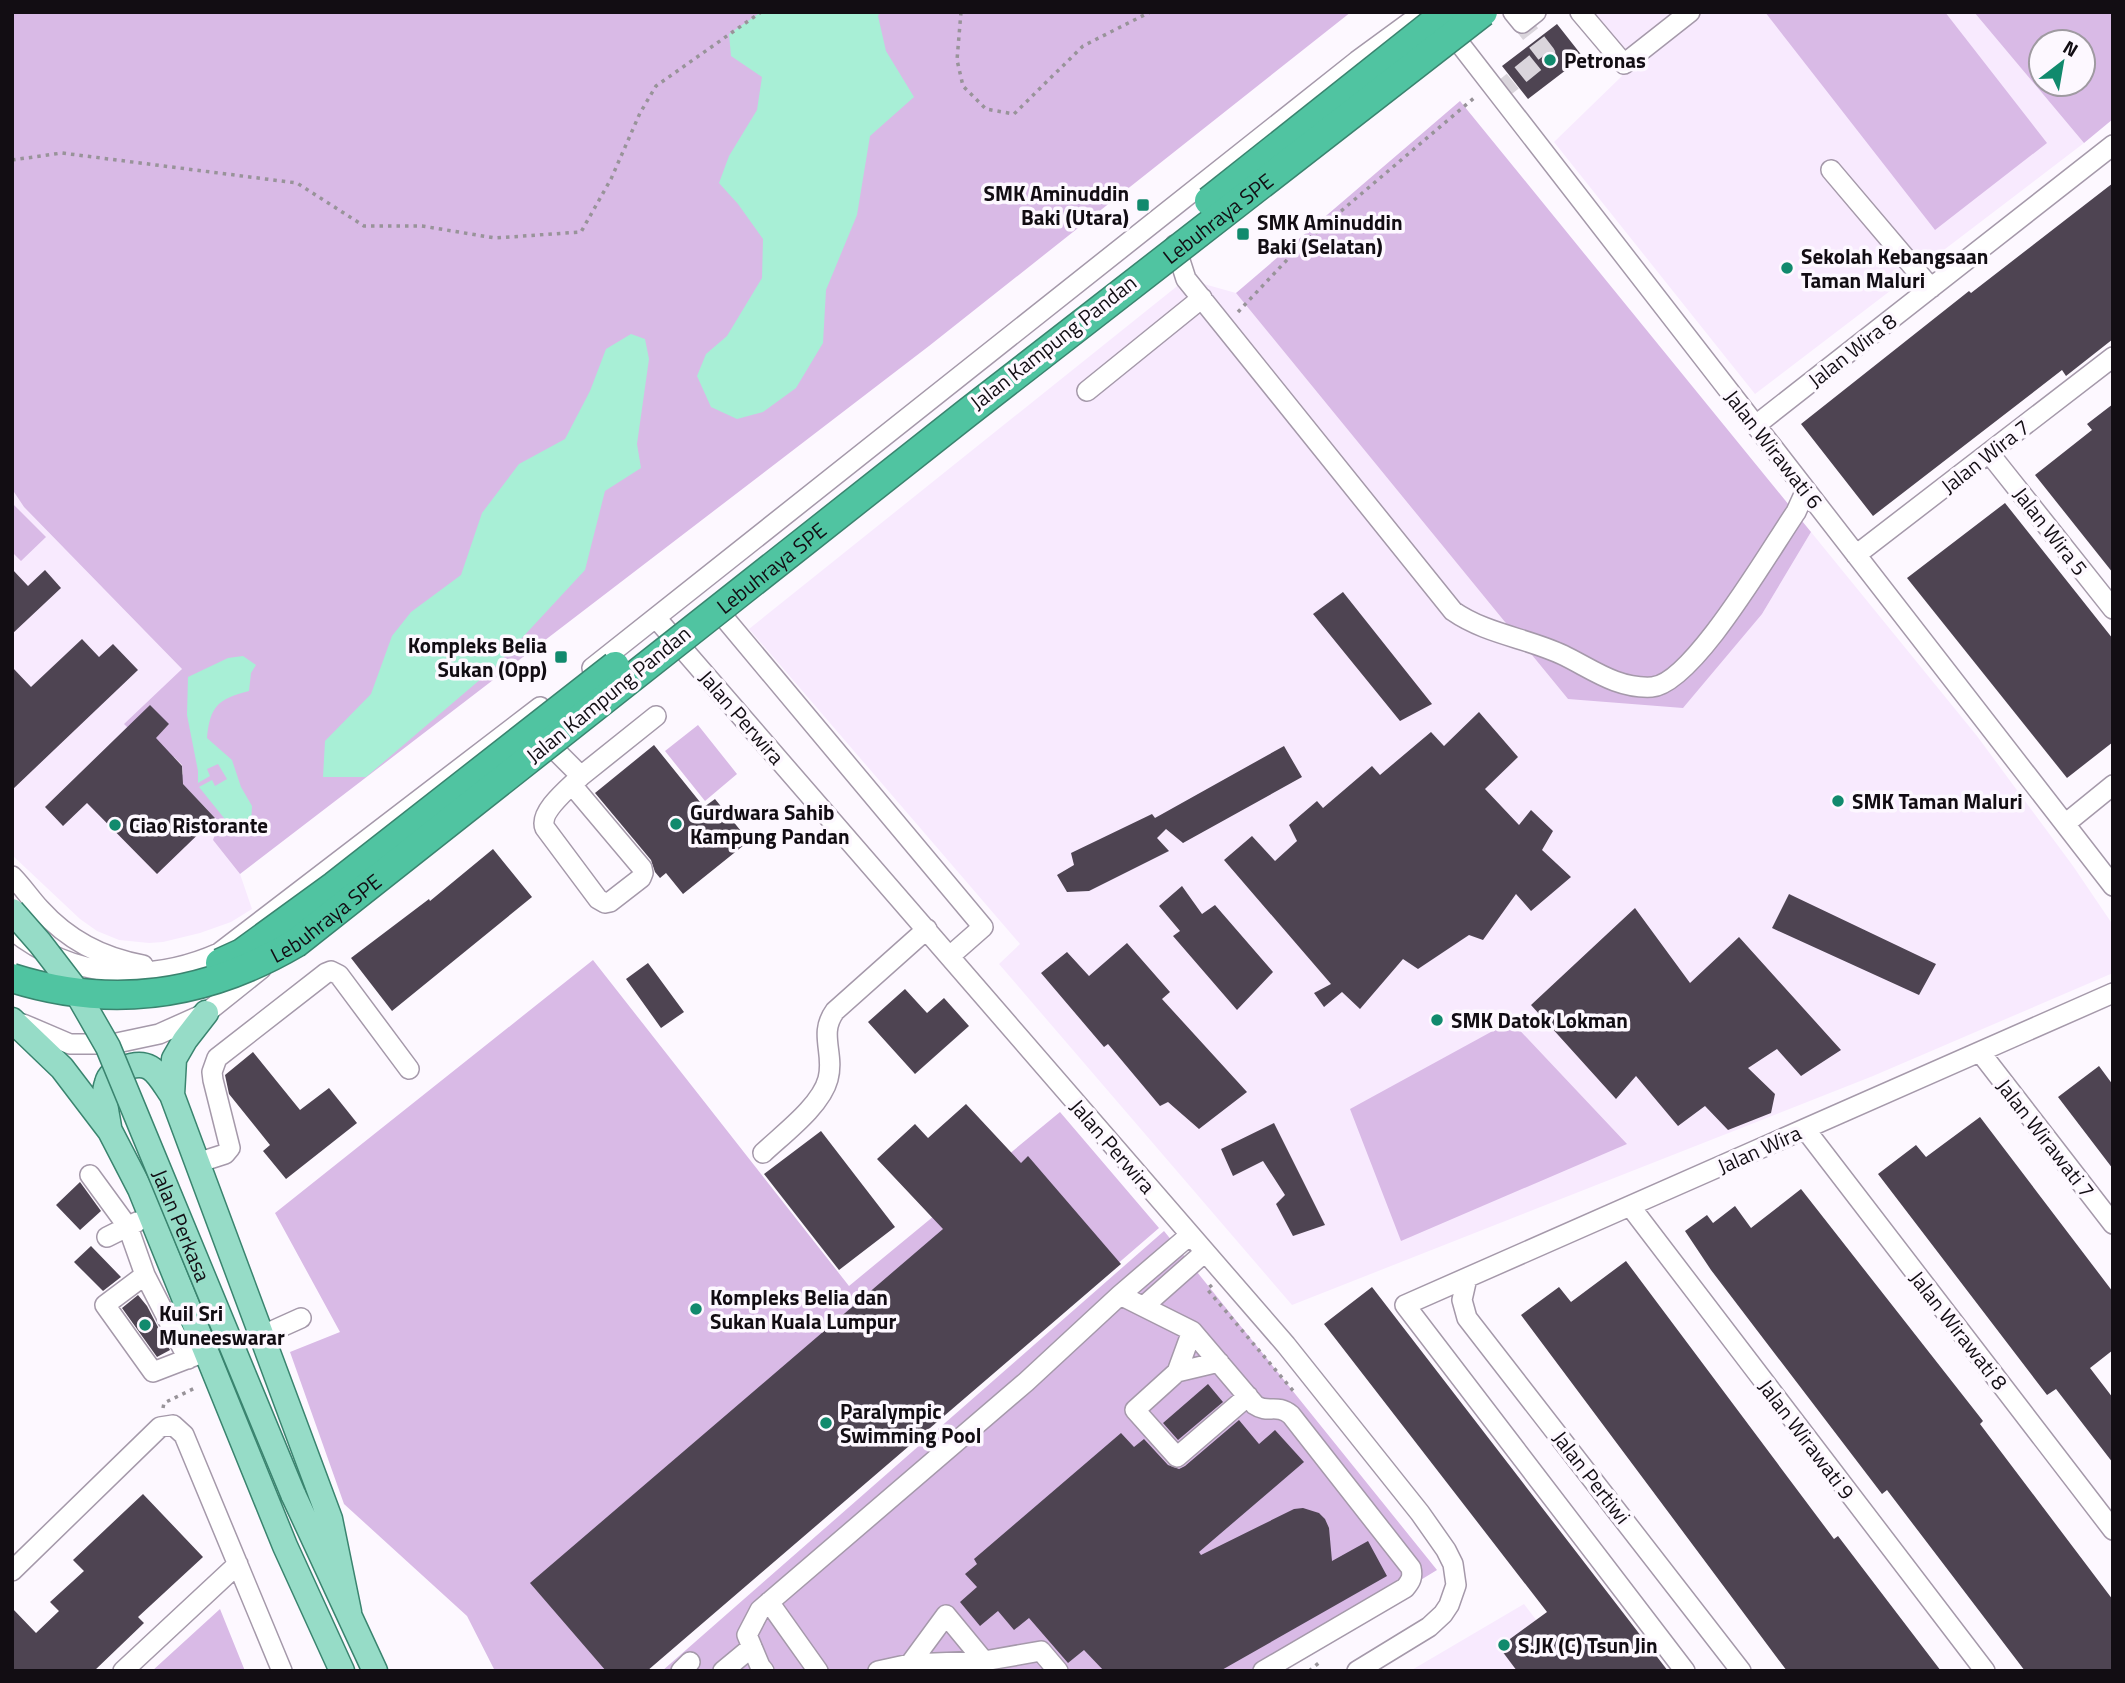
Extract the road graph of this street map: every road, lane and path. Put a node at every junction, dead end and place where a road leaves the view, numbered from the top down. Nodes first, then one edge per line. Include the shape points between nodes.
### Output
1 (761, 12) edge
2 (961, 12) edge
3 (1150, 12) edge
4 (1424, 12) edge
5 (1467, 12) edge
6 (1483, 12) edge
7 (1513, 12) edge
8 (1536, 12) edge
9 (1580, 12) edge
10 (1689, 12) edge
11 (1443, 17) edge
12 (1474, 99) dead end
13 (2113, 145) edge
14 (12, 160) edge
15 (1832, 170) dead end
16 (1175, 245) junction
17 (1931, 288) junction
18 (1202, 299) junction
19 (1224, 326) junction
20 (2113, 357) edge
21 (1087, 391) dead end
22 (1756, 425) junction
23 (1989, 453) junction
24 (1806, 490) junction
25 (1856, 555) junction
26 (716, 608) junction
27 (2113, 609) edge
28 (656, 618) junction
29 (674, 639) junction
30 (656, 716) dead end
31 (549, 744) junction
32 (576, 781) junction
33 (2113, 785) edge
34 (2065, 824) junction
35 (15, 870) edge
36 (2113, 886) edge
37 (12, 911) edge
38 (927, 929) junction
39 (12, 930) edge
40 (219, 953) junction
41 (950, 956) junction
42 (12, 966) edge
43 (12, 978) edge
44 (2113, 993) edge
45 (206, 1013) junction
46 (12, 1020) edge
47 (1980, 1052) junction
48 (409, 1069) dead end
49 (172, 1095) junction
50 (1805, 1129) junction
51 (110, 1131) junction
52 (763, 1153) dead end
53 (197, 1163) junction
54 (90, 1175) dead end
55 (1630, 1206) junction
56 (150, 1215) junction
57 (2113, 1224) edge
58 (128, 1227) junction
59 (1190, 1235) junction
60 (107, 1237) dead end
61 (1205, 1252) junction
62 (145, 1275) junction
63 (1467, 1278) junction
64 (1120, 1294) junction
65 (1144, 1306) junction
66 (1405, 1306) joint
67 (301, 1318) dead end
68 (1192, 1331) junction
69 (261, 1336) junction
70 (196, 1356) junction
71 (1219, 1362) junction
72 (1177, 1372) junction
73 (206, 1382) dead end
74 (1248, 1396) junction
75 (160, 1427) junction
76 (2113, 1530) edge
77 (238, 1564) junction
78 (12, 1571) edge
79 (769, 1602) junction
80 (349, 1612) junction
81 (752, 1647) junction
82 (984, 1661) junction
83 (910, 1664) junction
84 (122, 1671) edge
85 (282, 1671) edge
86 (342, 1671) edge
87 (375, 1671) edge
88 (723, 1671) edge
89 (764, 1671) edge
90 (818, 1671) edge
91 (878, 1671) edge
92 (1058, 1671) edge
93 (1263, 1671) edge
94 (1357, 1671) edge
95 (1685, 1671) edge
96 (1741, 1671) edge
97 (1985, 1671) edge

1 - 14 path via 656,86 581,232 495,237 422,226 363,226 297,183 62,153
2 - 3 path via 957,60 963,86 986,109 1014,114 1083,46
4 - 28 street, Jalan Kampung Pandan
5 - 11 street, Jalan Kampung Pandan
6 - 43 highway, Lebuhraya SPE, bridge via 296,943 221,979 150,994 88,994
7 - 8 street via 1522,23
9 - 10 street via 1624,64
11 - 16 street, Jalan Kampung Pandan
11 - 22 street, Jalan Wirawati 6
11 - 42 highway, Lebuhraya SPE, bridge via 334,886 242,953 178,977 128,984 73,982
12 - 19 path via 1300,246
13 - 17 street, Jalan Wira 8
15 - 17 street
16 - 18 street via 1186,279
16 - 26 street, Jalan Kampung Pandan
17 - 22 street, Jalan Wira 8
18 - 19 street
18 - 21 street
19 - 24 street via 1453,611 1469,622 1562,654 1625,686 1654,687 1670,681 1700,653 1796,512
20 - 23 street, Jalan Wira 7
22 - 24 street, Jalan Wirawati 6
23 - 25 street, Jalan Wira 7
23 - 27 street, Jalan Wira 5
24 - 25 street, Jalan Wirawati 6
25 - 34 street, Jalan Wirawati 6
26 - 29 street, Jalan Kampung Pandan
26 - 41 street via 983,927
28 - 29 street, Jalan Perwira
28 - 40 street, Jalan Kampung Pandan
29 - 31 street, Jalan Kampung Pandan
29 - 38 street, Jalan Perwira
30 - 32 street
31 - 32 street
31 - 45 street, Jalan Kampung Pandan
32 - 32 street via 642,867 641,877 610,902 598,899 542,822
33 - 34 street
34 - 36 street, Jalan Wirawati 6
35 - 40 street, Jalan Kampung Pandan via 52,922 105,956 165,966
37 - 80 main road, Jalan Perkasa, bridge via 73,986 108,1047 293,1493
38 - 41 street, Jalan Perwira
38 - 52 street via 829,1018 825,1027 830,1064 824,1090
39 - 40 street, Jalan Kampung Pandan via 55,957 116,973 180,968
41 - 59 street, Jalan Perwira
44 - 47 street, Jalan Wira
45 - 46 street, Jalan Kampung Pandan via 159,1034 90,1046 70,1044
45 - 49 main road via 174,1059
46 - 51 main road, Jalan Perkasa via 62,1068
47 - 50 street, Jalan Wira
47 - 57 street, Jalan Wirawati 7
48 - 53 street via 339,975 326,973 217,1058 213,1080 230,1148
49 - 51 main road via 143,1064 112,1073 105,1095
49 - 53 main road
50 - 55 street, Jalan Wira
50 - 76 street, Jalan Wirawati 8
51 - 56 main road, Jalan Perkasa
53 - 69 main road
54 - 58 street
55 - 63 street, Jalan Wira
55 - 97 street, Jalan Wirawati 9
56 - 58 street
56 - 70 main road, Jalan Perkasa
58 - 60 street
58 - 62 street
59 - 61 street, Jalan Perwira
59 - 64 street
61 - 65 street
61 - 94 street, Jalan Perwira via 1388,1472 1454,1564 1456,1585 1443,1614
62 - 70 street
62 - 70 street via 105,1305 153,1372
63 - 66 street, Jalan Wira
63 - 96 street, Jalan Pertiwi via 1462,1300 1467,1318
64 - 65 street
64 - 79 street via 1016,1391
65 - 68 street
66 - 95 street, Jalan Pertiwi
67 - 69 street
68 - 71 street
68 - 72 street
69 - 80 main road via 330,1519
70 - 86 main road, Jalan Perkasa
71 - 72 street
71 - 74 street
72 - 74 street via 1135,1410 1177,1457
73 - 75 path via 164,1404
74 - 93 street via 1260,1409 1280,1408 1291,1415 1413,1575 1405,1588
75 - 77 street via 173,1425 184,1435
75 - 78 street
77 - 84 street
77 - 85 street
79 - 81 street via 747,1635
79 - 90 street
80 - 87 main road, Jalan Perkasa
81 - 88 street
81 - 89 street
82 - 83 street
82 - 83 street via 946,1615
82 - 92 street via 1041,1651
83 - 91 street

